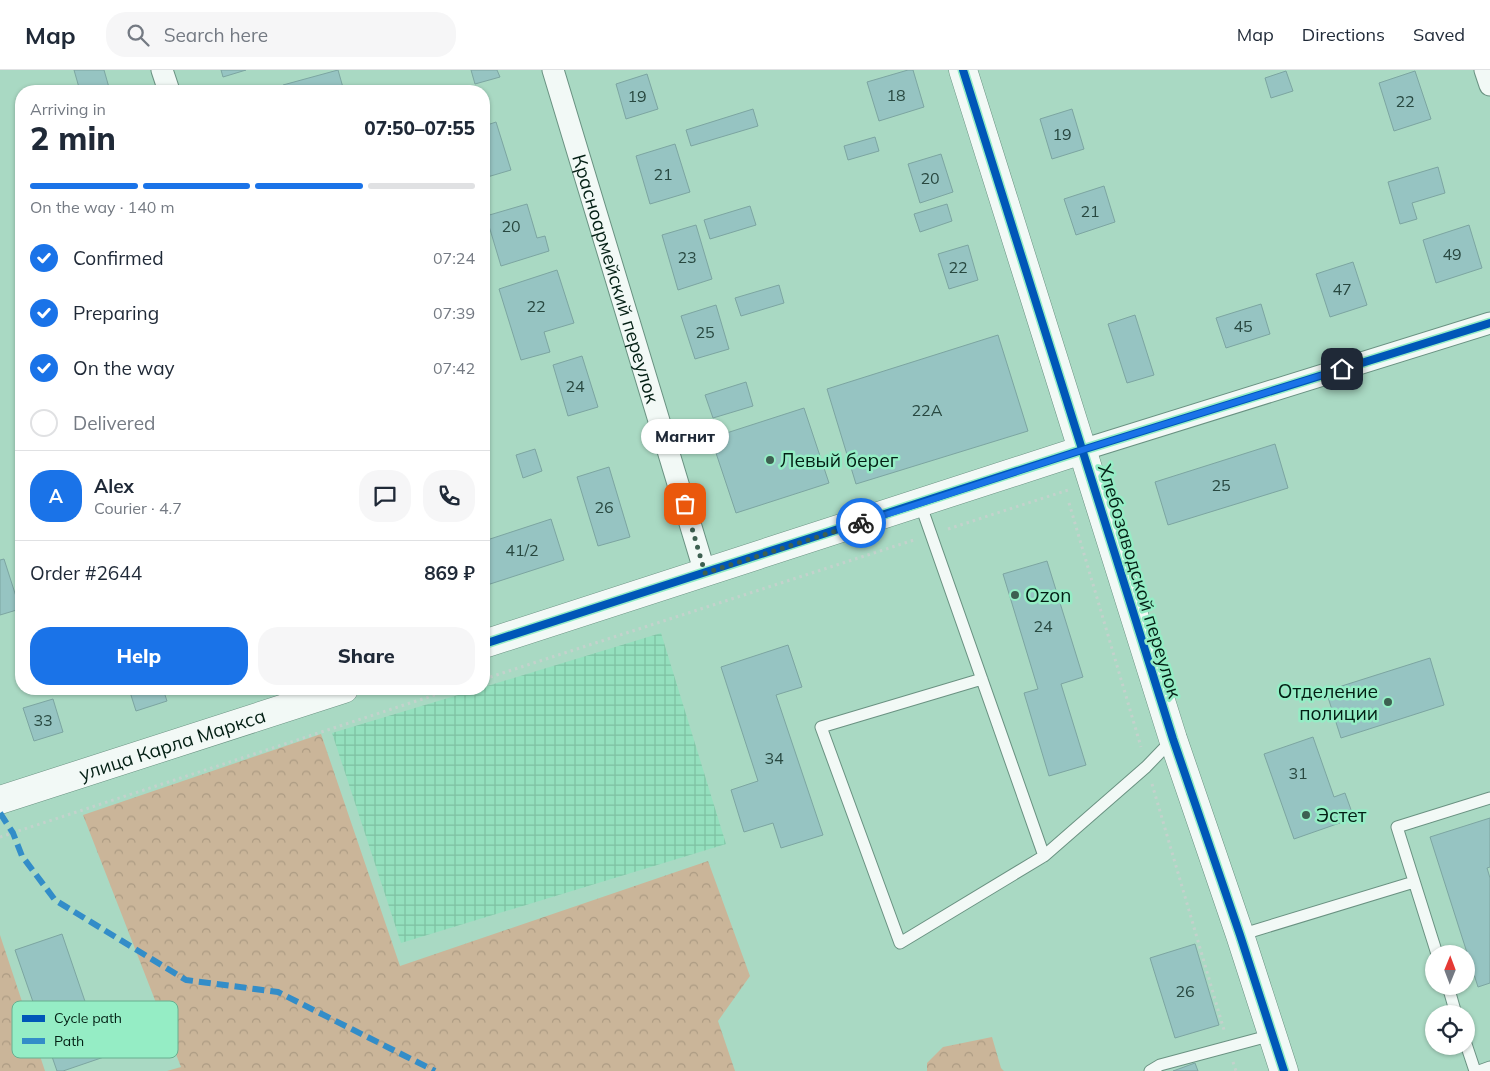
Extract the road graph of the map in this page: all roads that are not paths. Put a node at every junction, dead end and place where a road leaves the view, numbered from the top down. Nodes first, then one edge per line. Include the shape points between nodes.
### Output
1 (162, 70) edge
2 (553, 70) edge
3 (963, 70) edge
4 (1485, 70) edge
5 (167, 85) edge
6 (1490, 85) edge
7 (1490, 323) edge
8 (1082, 450) junction
9 (920, 503) junction
10 (705, 573) junction
11 (490, 642) edge
12 (982, 679) junction
13 (325, 695) edge
14 (1173, 739) junction
15 (1490, 798) edge
16 (0, 800) edge
17 (1044, 856) junction
18 (1414, 882) junction
19 (1240, 935) junction
20 (1434, 945) edge
21 (1272, 1034) junction
22 (1470, 1055) edge
23 (1490, 1067) edge
24 (1150, 1071) edge
25 (1284, 1071) edge
26 (1475, 1071) edge
27 (1479, 1071) edge

1 - 5 street
2 - 10 street, Красноармейский переулок
3 - 8 street, Хлебозаводской переулок
4 - 6 street
7 - 8 street
8 - 9 street
8 - 14 street, Хлебозаводской переулок
9 - 10 street
9 - 12 lane
10 - 11 street
12 - 17 lane
12 - 17 lane via 821,727 900,943
13 - 16 street, улица Карла Маркса
14 - 17 lane via 1146,767
14 - 19 street, Хлебозаводской переулок
15 - 18 lane via 1397,827
18 - 19 lane
18 - 20 lane
19 - 21 street, Хлебозаводской переулок
21 - 24 lane via 1160,1065
21 - 25 street, Хлебозаводской переулок
22 - 26 lane
23 - 27 lane

